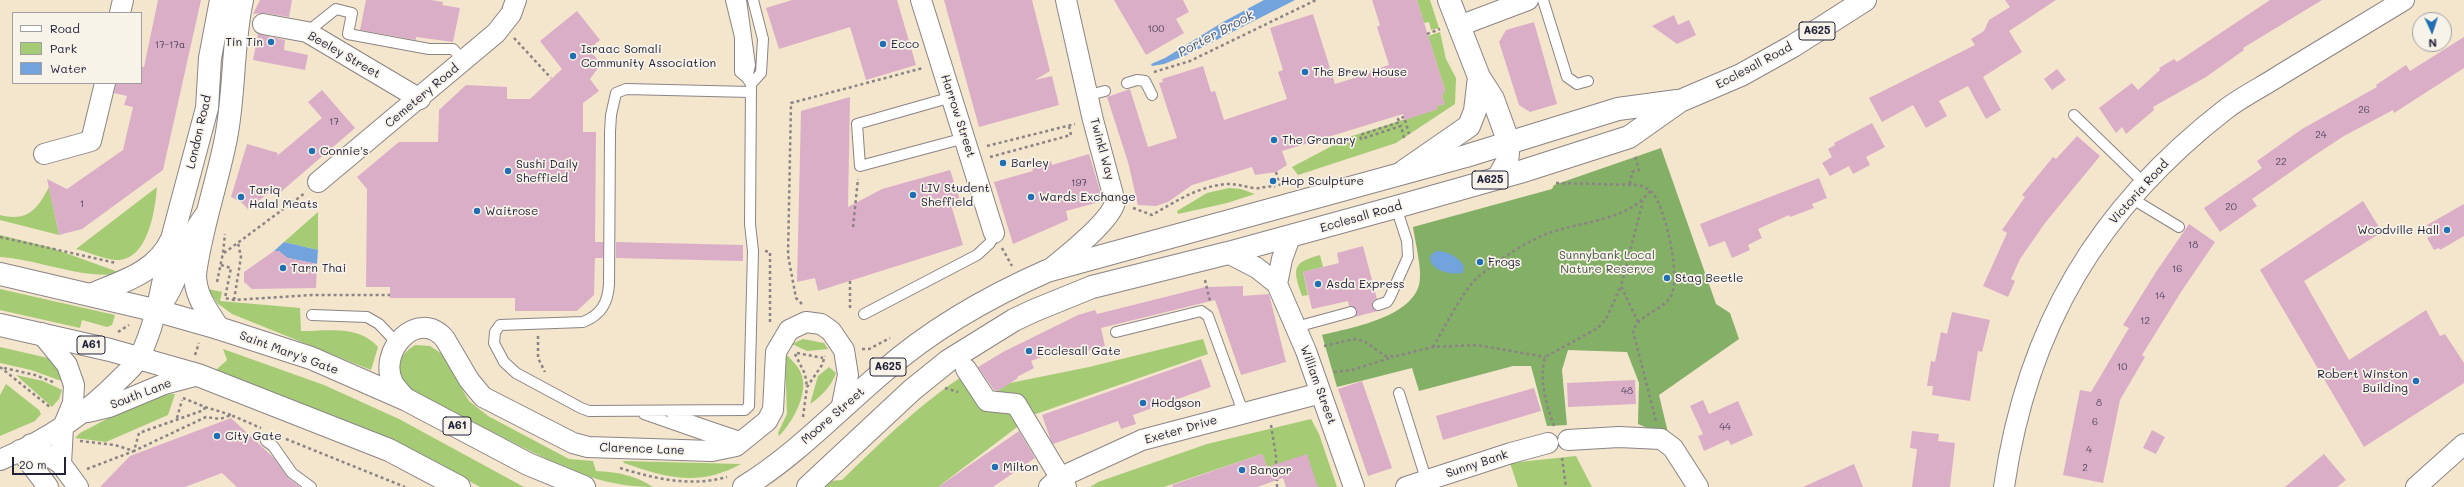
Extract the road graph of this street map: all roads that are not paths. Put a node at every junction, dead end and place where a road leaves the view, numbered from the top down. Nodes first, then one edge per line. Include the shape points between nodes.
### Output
1 (123, 0) edge
2 (221, 0) edge
3 (242, 0) edge
4 (516, 0) edge
5 (730, 0) edge
6 (741, 0) edge
7 (753, 0) edge
8 (921, 0) edge
9 (1066, 0) edge
10 (1449, 0) edge
11 (1528, 0) edge
12 (1543, 0) edge
13 (1865, 0) edge
14 (2404, 0) edge
15 (120, 12) edge
16 (263, 24) dead end
17 (1459, 26) junction
18 (307, 32) junction
19 (464, 60) junction
20 (1479, 77) junction
21 (1588, 81) dead end
22 (1127, 83) dead end
23 (105, 84) edge
24 (749, 85) junction
25 (1152, 95) dead end
26 (952, 97) junction
27 (420, 99) junction
28 (1680, 101) junction
29 (2074, 114) dead end
30 (1509, 143) junction
31 (967, 144) junction
32 (44, 154) dead end
33 (1398, 175) junction
34 (1498, 178) junction
35 (318, 182) road end
36 (2144, 184) junction
37 (2131, 198) junction
38 (210, 207) junction
39 (1396, 207) junction
40 (2179, 227) dead end
41 (994, 233) joint
42 (1290, 237) junction
43 (172, 239) junction
44 (1228, 253) junction
45 (1047, 271) junction
46 (0, 274) edge
47 (1277, 284) junction
48 (1001, 292) joint
49 (93, 294) junction
50 (1378, 305) dead end
51 (158, 311) junction
52 (1351, 312) dead end
53 (864, 314) dead end
54 (312, 315) dead end
55 (0, 325) edge
56 (1296, 327) junction
57 (218, 328) junction
58 (1116, 332) dead end
59 (41, 334) junction
60 (397, 343) junction
61 (140, 358) junction
62 (966, 369) dead end
63 (198, 375) junction
64 (1318, 385) junction
65 (1399, 392) dead end
66 (407, 400) junction
67 (841, 410) junction
68 (637, 411) junction
69 (664, 411) junction
70 (85, 412) junction
71 (1243, 412) junction
72 (63, 427) junction
73 (266, 441) dead end
74 (741, 442) junction
75 (2464, 444) edge
76 (25, 447) junction
77 (0, 460) edge
78 (61, 464) junction
79 (79, 480) edge
80 (1435, 481) edge
81 (1058, 484) edge
82 (48, 487) edge
83 (311, 487) edge
84 (459, 487) edge
85 (584, 487) edge
86 (744, 487) edge
87 (808, 487) edge
88 (1354, 487) edge
89 (1406, 487) edge
90 (1698, 487) edge
91 (2004, 487) edge
92 (2416, 487) edge

1 - 15 street
2 - 43 main road, London Road via 210,58 207,108
3 - 38 main road, London Road via 233,52 228,126
4 - 19 street, Cemetery Road via 503,26
5 - 24 lane via 740,37 740,72
6 - 24 lane via 750,65
7 - 24 lane via 763,38 761,73
8 - 26 street, Harrow Street
9 - 45 street, Twinkl Way via 1097,93 1093,120 1115,195 1114,206 1108,216 1069,254
10 - 17 main road
11 - 17 street
12 - 21 lane via 1567,78 1577,84
13 - 28 main road, Ecclesall Road / A625 via 1793,46 1741,75
14 - 36 street, Victoria Road via 2227,108 2176,151
16 - 18 street, Beeley Street
17 - 20 main road
18 - 19 lane via 336,9 352,13 348,34 429,49 453,49
18 - 27 street, Beeley Street via 372,78
19 - 27 street, Cemetery Road
20 - 30 main road via 1493,99
20 - 33 main road, Ecclesall Road via 1475,111 1465,130
22 - 25 lane via 1137,80 1147,84
23 - 32 street via 91,141
24 - 68 lane via 626,88 616,93 610,132 608,296 599,312 583,322 500,325 495,332 494,343 504,362 516,372 589,411
24 - 69 lane via 750,224 753,251 749,406 744,410
26 - 31 street, Harrow Street
26 - 31 lane via 857,124 860,166
27 - 35 street, Cemetery Road
28 - 30 main road, Ecclesall Road / A625 via 1618,109
28 - 34 main road, Ecclesall Road / A625 via 1630,137
29 - 36 lane
30 - 33 main road, Ecclesall Road / A625
30 - 34 main road via 1507,162
31 - 41 street, Harrow Street
33 - 45 main road, Ecclesall Road / A625
34 - 39 main road, Ecclesall Road / A625
36 - 37 street, Victoria Road
37 - 40 lane
37 - 91 street, Victoria Road via 2095,244 2067,288 2041,341 2022,398
38 - 51 street, London Road via 192,231 176,281
38 - 57 main road, London Road via 195,281 199,297
39 - 42 main road, Ecclesall Road / A625
39 - 50 lane via 1407,241 1408,257 1387,302
41 - 53 lane via 990,243 977,255
42 - 44 main road, Ecclesall Road / A625
42 - 47 street via 1282,258
43 - 49 main road, London Road via 164,255 145,271
43 - 51 street, London Road via 163,274
44 - 47 street, William Street via 1257,268
44 - 87 main road, Ecclesall Road / A625 via 1092,287 1009,323 948,361 912,390
45 - 48 main road, Ecclesall Road / A625
46 - 49 main road, Saint Mary's Gate / A61
47 - 56 street, William Street
48 - 67 main road, Moore Street / A625 via 946,323 884,371
49 - 51 main road, Saint Mary's Gate / A61
51 - 57 main road, Saint Mary's Gate / A61
51 - 61 street, London Road
52 - 56 lane
54 - 60 lane via 367,317 379,324
55 - 59 main road, A61
56 - 64 street, William Street
57 - 66 main road, Saint Mary's Gate / A61 via 311,358
58 - 71 lane via 1201,311 1208,316
59 - 61 main road, A61
59 - 72 street via 61,356 73,379 74,396
60 - 66 street via 391,354 391,376 396,388
60 - 74 street, Clarence Lane via 414,329 428,328 440,333 469,380 483,397 577,445 712,452
61 - 63 main road, A61
61 - 70 street, South Lane
62 - 81 street via 987,401 1016,404
63 - 70 street, South Lane via 154,387 108,407
63 - 84 main road, A61 via 389,450
64 - 71 street, Exeter Drive via 1267,406
64 - 88 street, William Street
65 - 80 lane
66 - 85 main road, Saint Mary's Gate / A61 via 528,464
67 - 74 street, Clarence Lane via 848,370 844,350 831,331 822,324 806,322 789,330 787,349 774,362 773,410 767,421
67 - 86 main road, Moore Street / A625 via 772,468
68 - 69 lane
68 - 74 lane
69 - 74 lane
70 - 72 street, South Lane
71 - 81 street, Exeter Drive via 1142,440
72 - 76 street, South Lane
72 - 78 street
73 - 83 lane via 273,446 292,473
75 - 92 street
76 - 77 street, South Lane
76 - 78 street
76 - 82 street
78 - 79 street
80 - 89 street, Sunny Bank
80 - 90 street, Sunny Bank via 1559,443 1620,437 1661,439 1673,448

